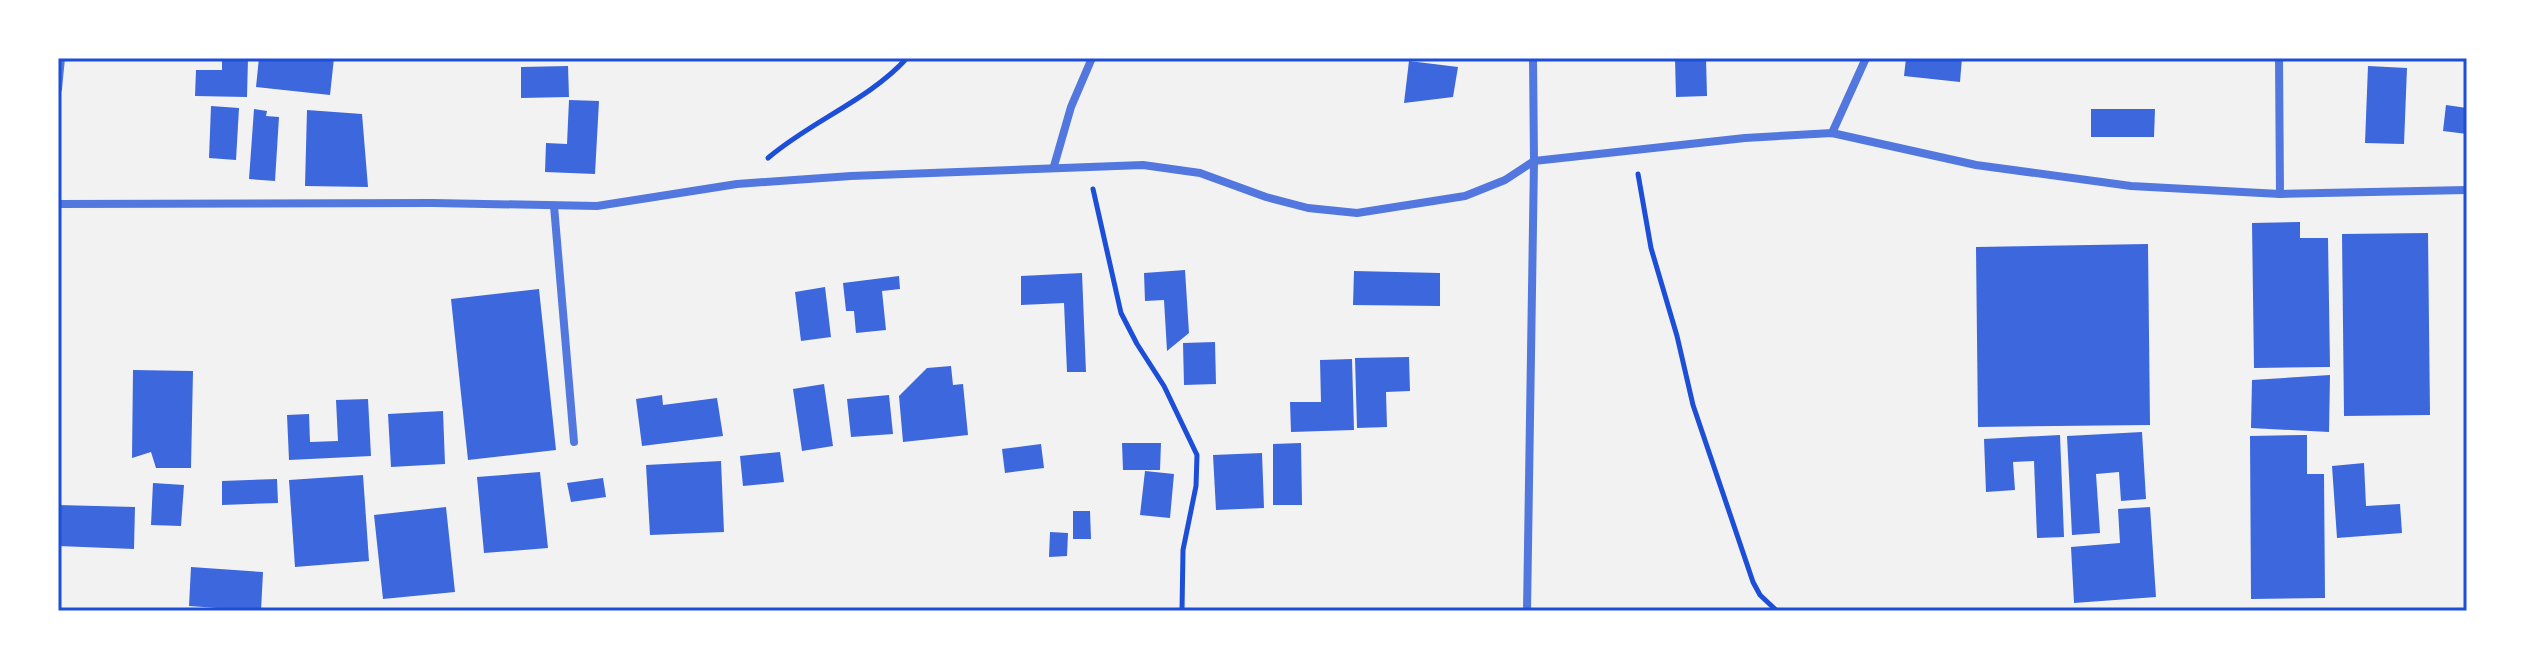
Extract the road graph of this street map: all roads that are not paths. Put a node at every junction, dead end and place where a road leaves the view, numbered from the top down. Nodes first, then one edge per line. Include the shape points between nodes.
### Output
1 (61, 58) edge
2 (1092, 58) edge
3 (1533, 58) edge
4 (1866, 58) edge
5 (2279, 58) edge
6 (58, 89) edge
7 (1832, 133) junction
8 (1534, 161) junction
9 (1054, 166) junction
10 (2467, 190) edge
11 (2280, 194) junction
12 (58, 204) edge
13 (554, 206) junction
14 (574, 442) dead end
15 (1527, 611) edge

1 - 6 street
2 - 9 street
3 - 8 street
4 - 7 street
5 - 11 street
7 - 8 street
7 - 11 street via 1976,165 2131,186
8 - 9 street via 1465,196 1357,213 1333,213 1266,197 1200,173 1143,165
8 - 15 street
9 - 13 street via 737,184 597,206
10 - 11 street
12 - 13 street
13 - 14 street

